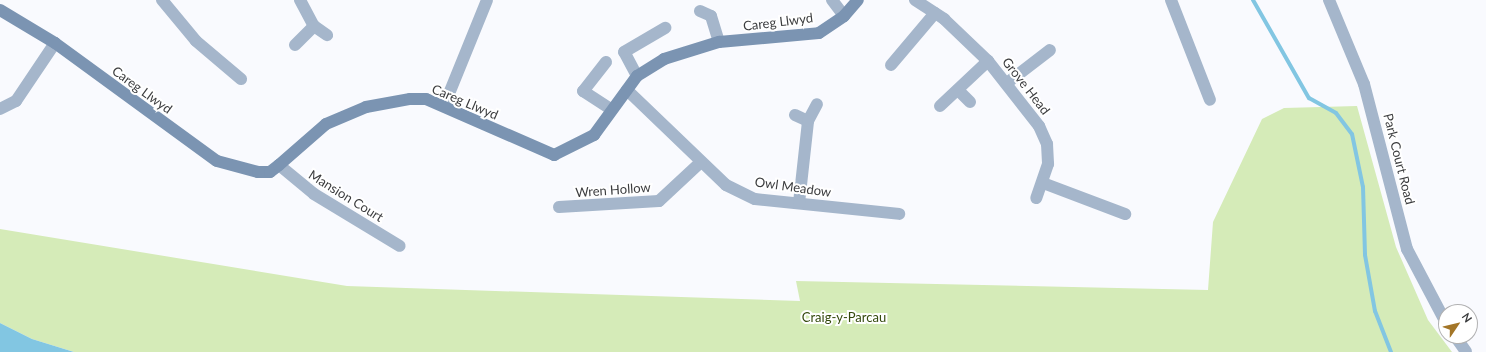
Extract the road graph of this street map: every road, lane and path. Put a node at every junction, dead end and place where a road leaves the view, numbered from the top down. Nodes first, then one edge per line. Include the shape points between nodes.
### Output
1 (162, 0) edge
2 (300, 0) edge
3 (487, 0) edge
4 (832, 0) edge
5 (858, 0) edge
6 (1171, 0) edge
7 (1329, 0) edge
8 (919, 1) edge
9 (0, 10) edge
10 (700, 11) dead end
11 (935, 13) junction
12 (844, 16) junction
13 (314, 26) junction
14 (666, 28) dead end
15 (327, 35) dead end
16 (719, 42) junction
17 (55, 43) junction
18 (296, 45) dead end
19 (1050, 50) dead end
20 (606, 62) dead end
21 (988, 62) junction
22 (891, 65) dead end
23 (637, 76) junction
24 (241, 79) dead end
25 (1007, 83) junction
26 (627, 90) junction
27 (958, 90) junction
28 (1210, 100) dead end
29 (970, 102) dead end
30 (817, 104) dead end
31 (444, 106) junction
32 (940, 106) dead end
33 (0, 109) edge
34 (611, 110) junction
35 (795, 115) dead end
36 (808, 121) junction
37 (701, 162) junction
38 (279, 165) junction
39 (1043, 183) junction
40 (1036, 198) dead end
41 (799, 203) junction
42 (559, 207) dead end
43 (899, 214) dead end
44 (1125, 214) dead end
45 (400, 246) dead end
46 (1438, 308) edge

1 - 24 street via 196,40
2 - 13 street
3 - 31 street
4 - 12 street
5 - 12 street, Careg Llwyd
6 - 28 street
7 - 46 street, Park Court Road via 1364,84 1407,249
8 - 11 street, Grove Head
9 - 17 street, Careg Llwyd
10 - 16 street via 711,16
11 - 21 street, Grove Head
11 - 22 street
12 - 16 street, Careg Llwyd via 819,32
13 - 15 street
13 - 18 street
14 - 23 street via 624,52
16 - 23 street, Careg Llwyd via 664,59
17 - 33 street via 16,101
17 - 38 street, Careg Llwyd via 217,161 258,172 270,172
19 - 25 street
20 - 34 street via 583,91
21 - 25 street, Grove Head
21 - 27 street, Grove Head
23 - 26 street, Careg Llwyd
25 - 39 street, Grove Head via 1040,126 1047,144 1048,164
26 - 34 street, Careg Llwyd
26 - 37 street, Owl Meadow
27 - 29 street
27 - 32 street, Grove Head
30 - 36 street
31 - 34 street, Careg Llwyd via 554,155 594,135
31 - 38 street, Careg Llwyd via 426,98 366,107 326,124
35 - 36 street
36 - 41 street
37 - 41 street, Owl Meadow via 726,185 755,199
37 - 42 street, Wren Hollow via 659,201
38 - 45 street, Mansion Court via 314,194
39 - 40 street, Grove Head
39 - 44 street
41 - 43 street, Owl Meadow

